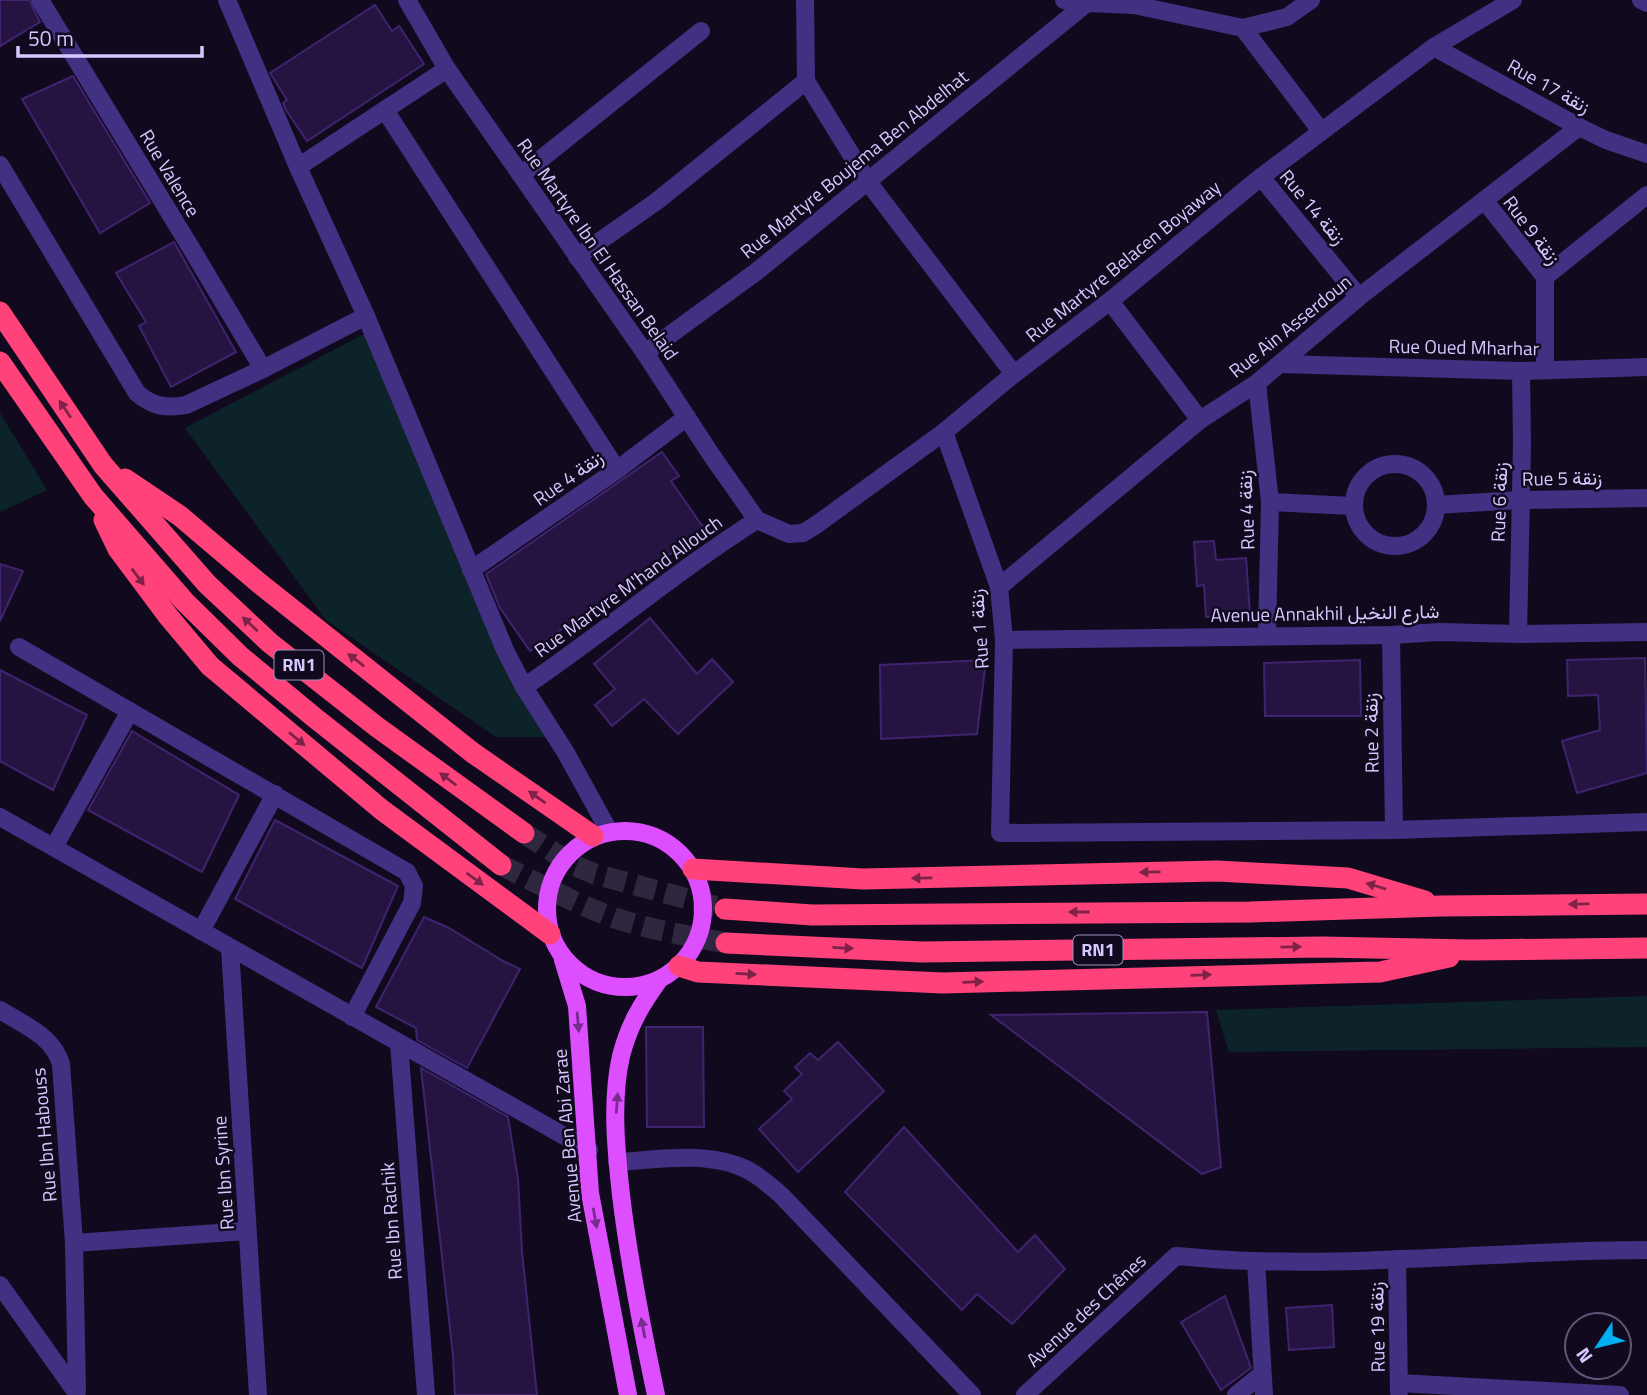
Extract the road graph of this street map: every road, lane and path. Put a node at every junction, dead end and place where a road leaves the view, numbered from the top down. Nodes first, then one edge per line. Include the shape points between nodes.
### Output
1 (40, 0) edge
2 (227, 0) edge
3 (407, 0) edge
4 (805, 0) edge
5 (1064, 0) edge
6 (1311, 0) edge
7 (1513, 0) edge
8 (1641, 0) edge
9 (1135, 2) edge
10 (1087, 3) junction
11 (1647, 3) edge
12 (1243, 28) junction
13 (701, 31) dead end
14 (1434, 47) junction
15 (447, 69) junction
16 (806, 81) junction
17 (385, 110) junction
18 (1579, 127) junction
19 (1321, 131) junction
20 (1647, 154) edge
21 (0, 165) edge
22 (298, 167) junction
23 (521, 174) junction
24 (1261, 177) junction
25 (868, 182) junction
26 (1647, 195) edge
27 (1483, 200) junction
28 (577, 257) junction
29 (1545, 278) junction
30 (1359, 297) junction
31 (1110, 302) junction
32 (0, 312) edge
33 (366, 316) junction
34 (645, 354) junction
35 (0, 362) edge
36 (1281, 364) junction
37 (1647, 367) edge
38 (263, 369) junction
39 (1545, 370) junction
40 (1521, 371) junction
41 (1014, 374) junction
42 (1257, 383) junction
43 (687, 417) junction
44 (1200, 419) junction
45 (944, 432) junction
46 (103, 465) junction
47 (617, 470) junction
48 (93, 496) junction
49 (1647, 498) edge
50 (1519, 500) junction
51 (1270, 502) junction
52 (1436, 505) junction
53 (1353, 506) junction
54 (757, 520) junction
55 (471, 570) junction
56 (999, 587) junction
57 (1647, 632) edge
58 (1267, 635) junction
59 (1391, 635) junction
60 (1518, 635) junction
61 (1004, 640) junction
62 (19, 647) dead end
63 (524, 687) junction
64 (130, 711) junction
65 (275, 794) junction
66 (0, 817) edge
67 (1647, 822) edge
68 (1394, 830) junction
69 (524, 833) tunnel mouth
70 (601, 834) junction
71 (54, 847) junction
72 (501, 864) tunnel mouth
73 (693, 869) junction
74 (1647, 904) edge
75 (1441, 906) junction
76 (725, 909) tunnel mouth
77 (201, 931) junction
78 (550, 934) junction
79 (726, 943) tunnel mouth
80 (230, 948) junction
81 (1647, 948) edge
82 (1471, 950) junction
83 (562, 956) junction
84 (679, 966) junction
85 (659, 980) junction
86 (0, 1010) edge
87 (352, 1017) junction
88 (399, 1043) junction
89 (589, 1150) junction
90 (617, 1162) junction
91 (247, 1231) junction
92 (74, 1244) junction
93 (1647, 1250) edge
94 (1397, 1259) junction
95 (1256, 1262) junction
96 (0, 1285) edge
97 (1262, 1374) junction
98 (1399, 1389) edge
99 (1544, 1392) edge
100 (77, 1394) edge
101 (258, 1395) edge
102 (426, 1395) edge
103 (628, 1395) edge
104 (656, 1395) edge
105 (972, 1395) edge
106 (1024, 1395) edge
107 (1236, 1395) edge
108 (1264, 1395) edge
109 (1620, 1395) edge

1 - 38 street, Rue Valence
2 - 22 street
3 - 15 street, Rue Martyre Ibn El Hassan Belaid
4 - 16 street
5 - 10 street
6 - 12 street via 1287,17
7 - 14 street, Rue Martyre Belacen Boyaway
8 - 11 street
9 - 10 street
9 - 12 street
10 - 25 street, Rue Martyre Boujema Ben Abdelhat
12 - 19 street
13 - 23 street
14 - 18 street, Rue 17 زنقة
14 - 19 street, Rue Martyre Belacen Boyaway
15 - 17 street
15 - 23 street, Rue Martyre Ibn El Hassan Belaid
16 - 25 street
16 - 28 street via 657,201
17 - 22 street
17 - 47 street
18 - 20 street, Rue 17 زنقة
18 - 27 street, Rue Ain Asserdoun
19 - 24 street, Rue Martyre Belacen Boyaway
21 - 38 street via 137,393 147,401 160,407 186,405
22 - 33 street
23 - 28 street, Rue Martyre Ibn El Hassan Belaid
24 - 30 street, Rue 14 زنقة
24 - 31 street, Rue Martyre Belacen Boyaway
25 - 34 street, Rue Martyre Boujema Ben Abdelhat
25 - 41 street
26 - 29 street
27 - 29 street, Rue 9 زنقة
27 - 30 street, Rue Ain Asserdoun
28 - 34 street, Rue Martyre Ibn El Hassan Belaid
29 - 39 street, Rue 9 زنقة
30 - 36 street, Rue Ain Asserdoun
31 - 41 street, Rue Martyre Belacen Boyaway
31 - 44 street
46 -> 32 highway, RN1
33 - 38 street
33 - 55 street
34 - 43 street, Rue Martyre Ibn El Hassan Belaid
35 - 48 highway, RN1
36 - 40 street, Rue Oued Mharhar
36 - 42 street, Rue Ain Asserdoun
37 - 39 street, Rue Oued Mharhar
39 - 40 street, Rue Oued Mharhar
40 - 50 street, Rue 6 زنقة
41 - 45 street, Rue Martyre Belacen Boyaway
42 - 44 street, Rue Ain Asserdoun
42 - 51 street, Rue 4 زنقة
43 - 47 street, Rue 4 زنقة
43 - 54 street, Rue Martyre Ibn El Hassan Belaid
44 - 56 street, Rue Ain Asserdoun
45 - 54 street, Rue Martyre Belacen Boyaway via 803,533 776,531
45 - 56 street, Rue 1 زنقة
69 -> 46 highway, RN1 via 270,643 207,584
70 -> 46 highway via 473,753 180,516
47 - 55 street, Rue 4 زنقة
48 - 72 highway, RN1 via 184,601 240,656
48 -> 78 highway via 118,549 210,666 382,810
49 - 50 street, Rue 5 زنقة
50 - 52 street, Rue 5 زنقة
50 - 60 street, Rue 6 زنقة
51 - 53 street
51 - 58 street, Rue 4 زنقة
52 - 53 street via 1428,530 1408,545 1395,547 1382,545 1361,530
52 - 53 street via 1434,492 1419,472 1394,464 1381,466 1361,481
54 - 63 street, Rue Martyre M'hand Allouch
55 - 63 street
56 - 61 street, Rue 1 زنقة
57 - 60 street, Avenue Annakhil شارع النخيل
58 - 59 street, Avenue Annakhil شارع النخيل
58 - 61 street, Avenue Annakhil شارع النخيل
59 - 60 street, Avenue Annakhil شارع النخيل
59 - 68 street, Rue 2 زنقة
61 - 68 street, Rue 1 زنقة via 1000,833
62 - 64 street
63 - 70 street via 566,753
64 - 65 street
64 - 71 street
65 - 77 street
65 - 87 street via 401,866 414,886 412,903
66 - 71 street
67 - 68 street
70 - 73 main road via 633,830 657,836 678,850
70 - 78 main road via 573,849 558,866 546,911
71 - 77 street
75 -> 73 highway via 1348,878 1217,871 863,879
73 - 84 main road via 702,894 703,921 694,946
74 -> 75 highway, RN1
75 -> 76 highway, RN1 via 812,915
77 - 80 street
78 - 83 main road
79 -> 82 highway, RN1 via 922,952 1322,947
80 - 87 street
80 - 91 street, Rue Ibn Syrine
81 - 82 highway, RN1
84 -> 82 highway via 698,972 943,983 1380,972
83 - 85 main road via 596,982 617,987
83 -> 89 main road, Avenue Ben Abi Zarae via 577,1006
84 - 85 main road
90 -> 85 main road via 615,1108 621,1057 636,1012
86 - 92 street, Rue Ibn Habouss via 49,1041 59,1056
87 - 88 street
88 - 89 street
88 - 102 street, Rue Ibn Rachik
89 -> 103 main road, Avenue Ben Abi Zarae via 590,1194
104 -> 90 main road via 627,1246
90 - 105 street via 694,1157 736,1164 760,1177
91 - 92 street
91 - 101 street, Rue Ibn Syrine
92 - 100 street, Rue Ibn Habouss
93 - 94 street
94 - 95 street
94 - 98 street, Rue 19 زنقة
95 - 97 street
95 - 106 street, Avenue des Chênes via 1176,1256
96 - 100 street
97 - 107 street
97 - 108 street
98 - 99 street
99 - 109 street

